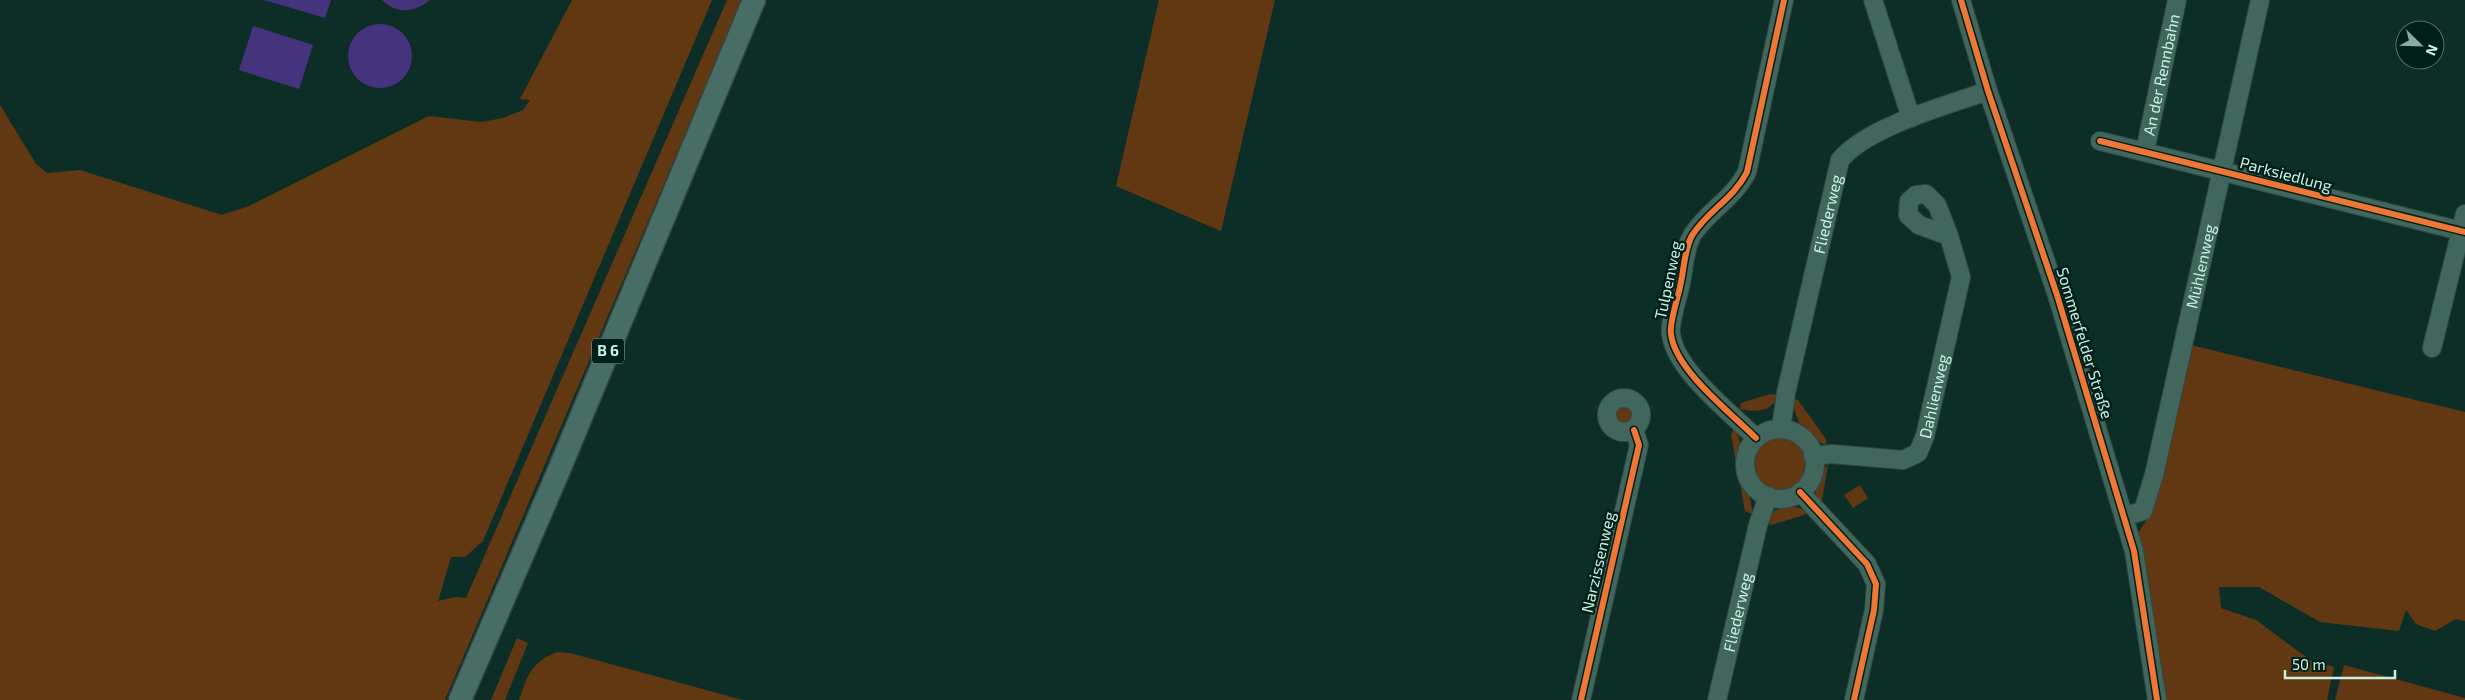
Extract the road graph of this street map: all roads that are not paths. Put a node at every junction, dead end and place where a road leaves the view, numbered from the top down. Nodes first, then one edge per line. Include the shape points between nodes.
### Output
1 (754, 0) edge
2 (1784, 0) edge
3 (1873, 0) edge
4 (1961, 0) edge
5 (2177, 0) edge
6 (2260, 0) edge
7 (1988, 91) junction
8 (1911, 118) junction
9 (2100, 141) dead end
10 (2145, 151) junction
11 (2222, 172) junction
12 (2464, 225) edge
13 (1949, 236) dead end
14 (2432, 348) dead end
15 (1781, 429) junction
16 (1634, 430) dead end
17 (1756, 438) junction
18 (1813, 456) junction
19 (1800, 492) junction
20 (1768, 496) junction
21 (2124, 516) junction
22 (460, 700) edge
23 (1581, 700) edge
24 (1718, 700) edge
25 (1854, 700) edge
26 (2157, 700) edge

1 - 22 main road, B 6
2 - 17 street, Tulpenweg via 1747,172 1740,186 1705,218 1691,236 1670,333 1679,357 1698,381
3 - 8 street
4 - 7 street, Sommerfelder Straße
5 - 10 street, An der Rennbahn
6 - 11 street, Mühlenweg
7 - 8 street, Fliederweg
7 - 21 street, Sommerfelder Straße via 2057,295
8 - 15 street, Fliederweg via 1861,141 1840,160 1786,393
9 - 10 street, Parksiedlung
10 - 11 street, Parksiedlung
11 - 12 street, Parksiedlung
11 - 21 street, Mühlenweg via 2154,475 2143,511
12 - 14 street, Parksiedlung
13 - 18 street, Dahlienweg via 1961,277 1925,436 1918,453 1903,460 1832,454
15 - 17 street via 1770,430
15 - 18 street via 1799,435
16 - 23 street, Narzissenweg via 1639,445
17 - 20 street via 1748,450 1746,470 1756,489
18 - 19 street via 1812,476
19 - 20 street via 1784,498
19 - 25 street via 1867,564 1876,584 1874,610
20 - 24 street, Fliederweg via 1758,525
21 - 26 street, Sommerfelder Straße via 2134,551

